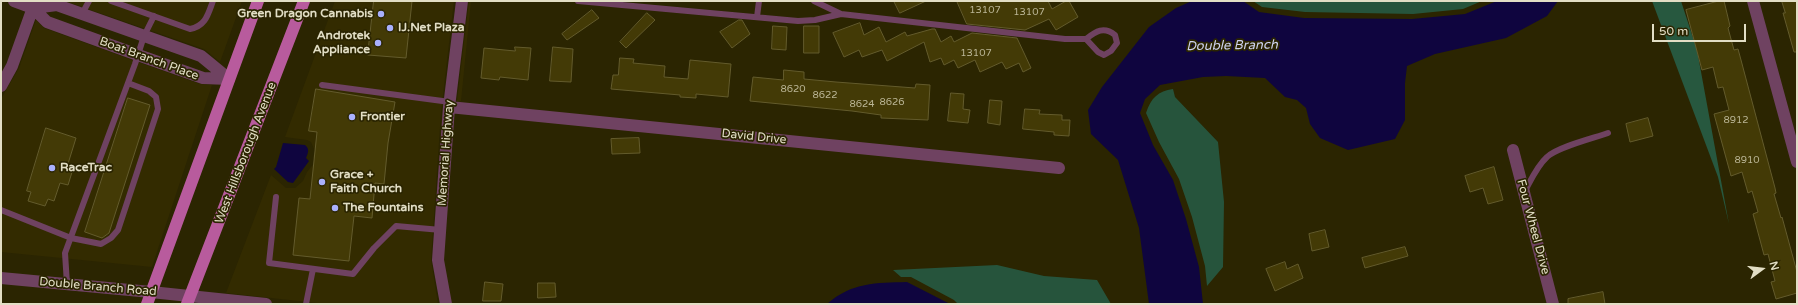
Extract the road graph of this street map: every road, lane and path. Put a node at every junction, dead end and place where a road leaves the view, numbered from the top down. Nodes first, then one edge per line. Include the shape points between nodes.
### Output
1 (14, 1) edge
2 (89, 1) edge
3 (111, 1) edge
4 (213, 1) edge
5 (258, 1) edge
6 (304, 1) edge
7 (462, 1) edge
8 (578, 1) edge
9 (759, 1) edge
10 (814, 1) edge
11 (1753, 1) edge
12 (34, 4) edge
13 (637, 4) edge
14 (82, 14) junction
15 (841, 14) junction
16 (154, 16) junction
17 (757, 17) junction
18 (144, 36) junction
19 (1086, 39) junction
20 (138, 56) junction
21 (229, 79) junction
22 (128, 83) junction
23 (322, 85) dead end
24 (1, 86) edge
25 (450, 104) junction
26 (1608, 133) dead end
27 (1513, 150) dead end
28 (1797, 162) edge
29 (1059, 168) dead end
30 (1524, 193) junction
31 (276, 197) dead end
32 (1, 210) edge
33 (441, 230) junction
34 (71, 238) junction
35 (312, 268) junction
36 (1, 278) edge
37 (67, 284) junction
38 (151, 292) junction
39 (189, 300) edge
40 (147, 304) edge
41 (266, 304) edge
42 (306, 304) edge
43 (446, 304) edge
44 (1553, 304) edge

1 - 12 street, Boat Branch Place
2 - 14 lane
3 - 16 lane
4 - 16 lane via 204,23 196,28 183,27
5 - 21 main road
6 - 39 main road, West Hillsborough Avenue
7 - 25 street, Memorial Highway
8 - 13 lane
9 - 17 lane
10 - 15 lane
11 - 28 street
12 - 14 street, Boat Branch Place via 57,5
12 - 20 street, Boat Branch Place via 48,22
12 - 24 street via 12,66
13 - 17 lane
14 - 18 street, Boat Branch Place
15 - 17 lane via 798,21
15 - 19 lane via 1065,39
16 - 18 lane
18 - 20 lane
18 - 21 street, Boat Branch Place via 201,56
19 - 19 lane via 1094,31 1110,30 1115,35 1117,44 1104,55
20 - 21 street, Boat Branch Place via 202,78
20 - 22 lane
21 - 38 main road
22 - 34 lane
22 - 34 lane via 149,91 156,97 158,109 118,230 101,244
23 - 25 lane
25 - 29 street, David Drive
25 - 33 street, Memorial Highway
26 - 30 lane via 1547,156
27 - 30 street, Four Wheel Drive
30 - 44 street, Four Wheel Drive
31 - 35 lane via 269,263
32 - 34 lane
33 - 35 lane via 396,226 353,274
33 - 43 street, Memorial Highway via 438,260
34 - 37 lane via 65,253
35 - 42 lane
36 - 37 street, Double Branch Road
37 - 38 street, Double Branch Road
38 - 39 street, Double Branch Road
38 - 40 main road
39 - 41 street, Double Branch Road

